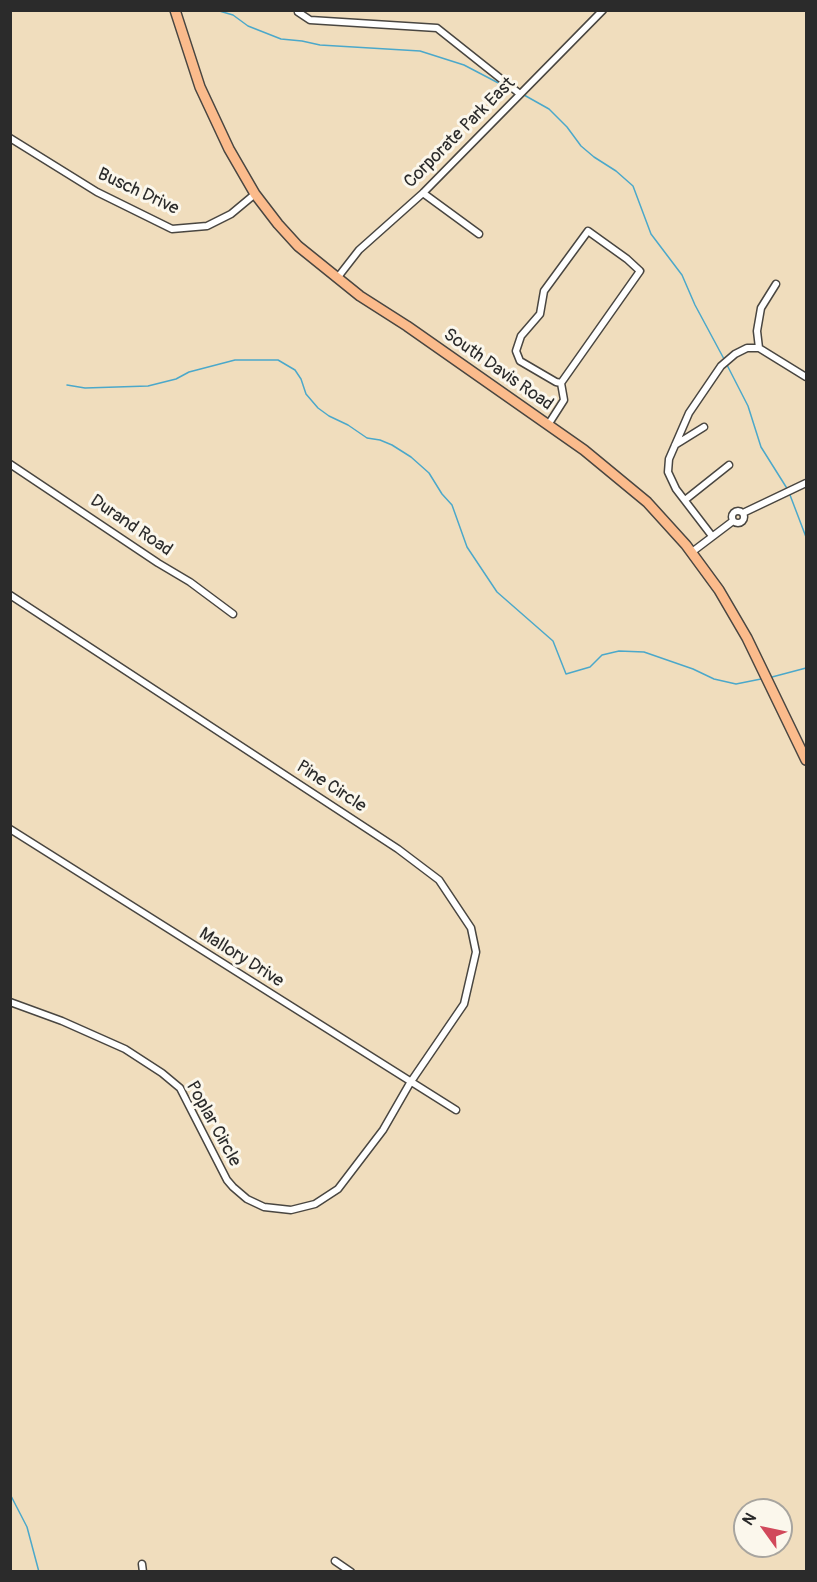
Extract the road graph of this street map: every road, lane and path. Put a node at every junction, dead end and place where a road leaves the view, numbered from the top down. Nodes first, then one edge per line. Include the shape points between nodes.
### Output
1 (175, 10) edge
2 (603, 10) edge
3 (297, 12) dead end
4 (520, 94) junction
5 (10, 138) edge
6 (423, 193) junction
7 (255, 194) junction
8 (479, 234) dead end
9 (338, 277) junction
10 (776, 284) dead end
11 (759, 348) junction
12 (807, 377) edge
13 (561, 382) junction
14 (548, 425) junction
15 (704, 427) dead end
16 (674, 445) junction
17 (10, 464) edge
18 (729, 465) dead end
19 (807, 483) edge
20 (685, 500) junction
21 (712, 536) junction
22 (692, 552) junction
23 (10, 595) edge
24 (233, 614) dead end
25 (807, 760) edge
26 (10, 829) edge
27 (10, 1002) edge
28 (410, 1083) junction
29 (456, 1110) dead end
30 (335, 1561) dead end
31 (142, 1564) dead end
32 (143, 1572) edge
33 (351, 1572) edge

1 - 7 main road, South Davis Road via 200,87
2 - 4 street, Corporate Park East
3 - 4 street via 310,20 437,28
4 - 6 street, Corporate Park East
5 - 7 street, Busch Drive via 97,192 172,229 207,226 231,214
6 - 8 street
6 - 9 street, Corporate Park East via 359,250
7 - 9 main road, South Davis Road via 298,246
9 - 14 main road, South Davis Road
10 - 11 street via 761,308
11 - 12 street
11 - 16 street via 747,348 721,366 689,413
13 - 13 street via 640,271 588,231 544,291 540,314 521,336 516,351 520,361
13 - 14 street via 564,400
14 - 22 main road, South Davis Road via 647,502
15 - 16 street
16 - 20 street via 668,472
17 - 24 street, Durand Road
18 - 20 street
19 - 21 street via 743,513 734,513 733,521
20 - 21 street
21 - 22 street
22 - 25 main road, South Davis Road via 734,614
23 - 28 street, Pine Circle via 396,847 439,880 471,928 476,952 464,1004
26 - 28 street, Mallory Drive
27 - 28 street, Poplar Circle via 125,1049 162,1073 180,1088 227,1180 247,1199 273,1209 306,1207 338,1189 383,1130
28 - 29 street, Mallory Drive
30 - 33 street
31 - 32 street

